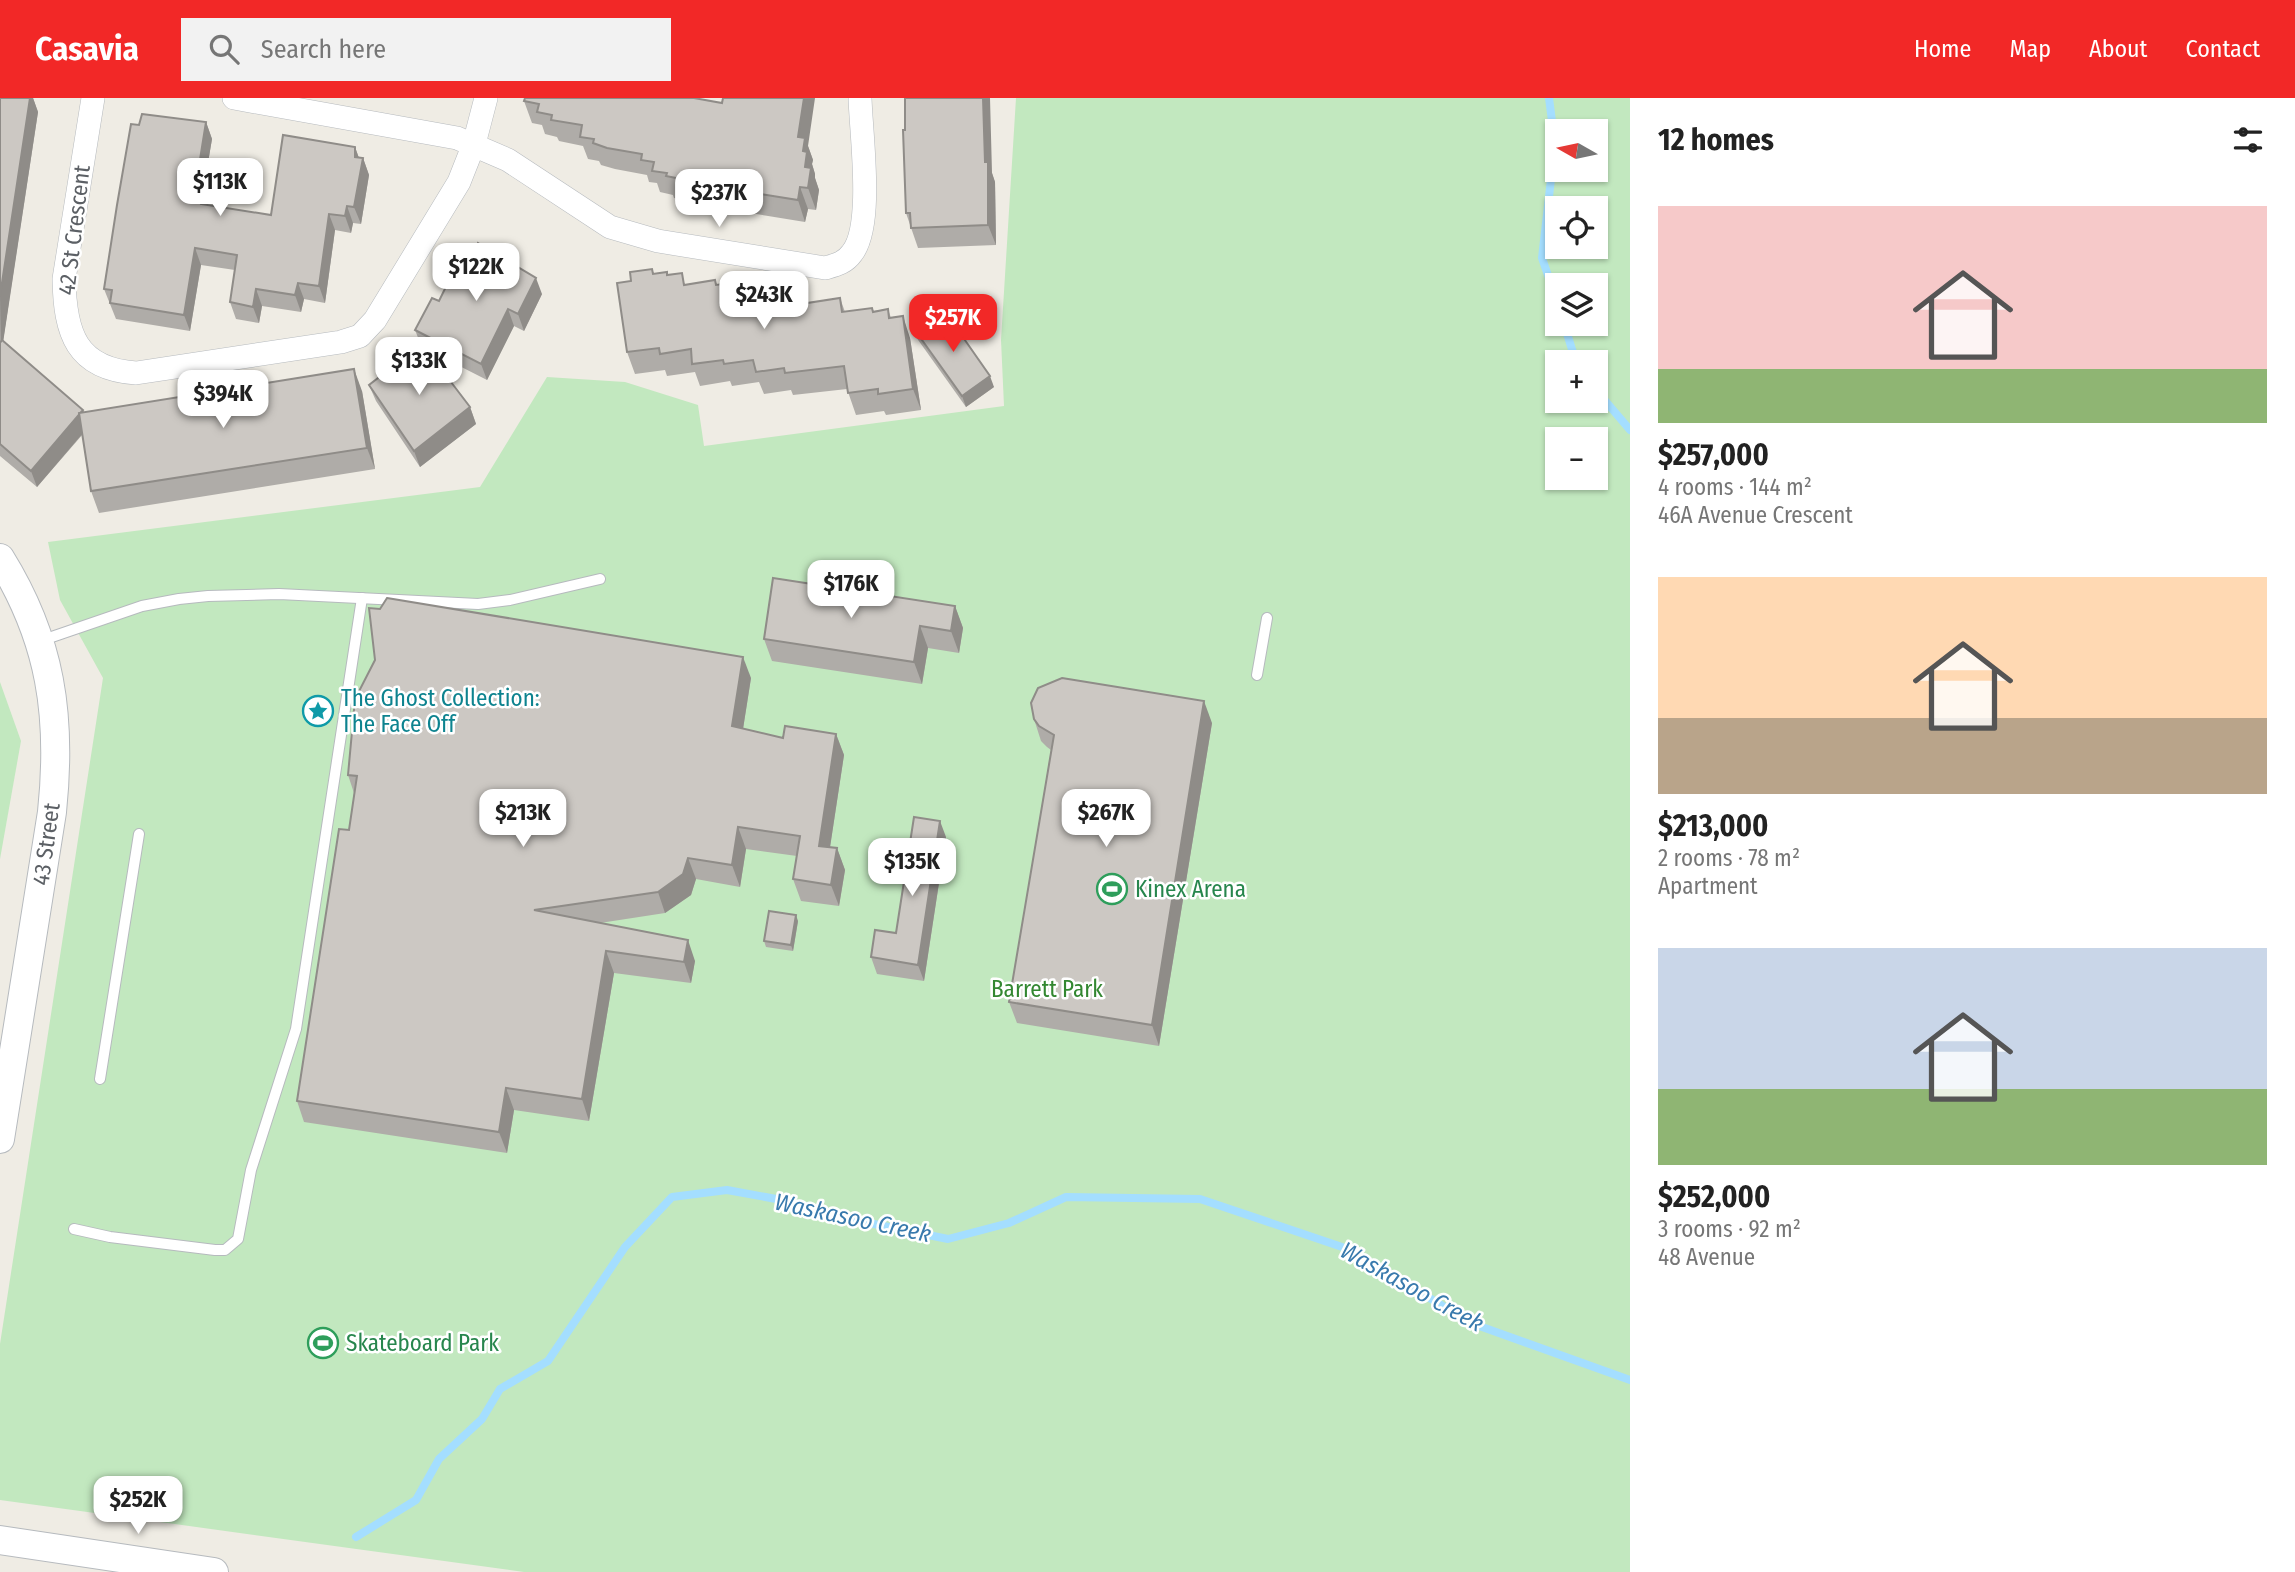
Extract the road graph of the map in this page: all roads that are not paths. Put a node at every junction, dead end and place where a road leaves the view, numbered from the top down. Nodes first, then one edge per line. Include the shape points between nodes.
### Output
1 (93, 98) edge
2 (234, 98) edge
3 (486, 98) edge
4 (860, 98) edge
5 (474, 144) junction
6 (0, 558) edge
7 (600, 579) dead end
8 (362, 598) junction
9 (1267, 618) dead end
10 (40, 641) junction
11 (1257, 675) dead end
12 (139, 834) dead end
13 (100, 1079) dead end
14 (0, 1139) edge
15 (74, 1229) dead end
16 (0, 1540) edge
17 (214, 1572) edge

1 - 5 street, 42 St Crescent via 64,279 65,304 74,340 83,354 115,372 136,373 360,336 382,310 459,182
2 - 5 street via 438,133
3 - 5 street, 42 St Crescent
4 - 5 street via 862,236 843,263 825,268 657,242 610,227 508,160
6 - 10 street, 43 Street
7 - 8 lane via 493,603
8 - 10 lane via 268,594 179,599 142,606
8 - 15 lane via 296,1029 251,1170 238,1239 226,1250 215,1250
9 - 11 lane
10 - 14 street, 43 Street via 50,683 56,768
12 - 13 lane
16 - 17 street

